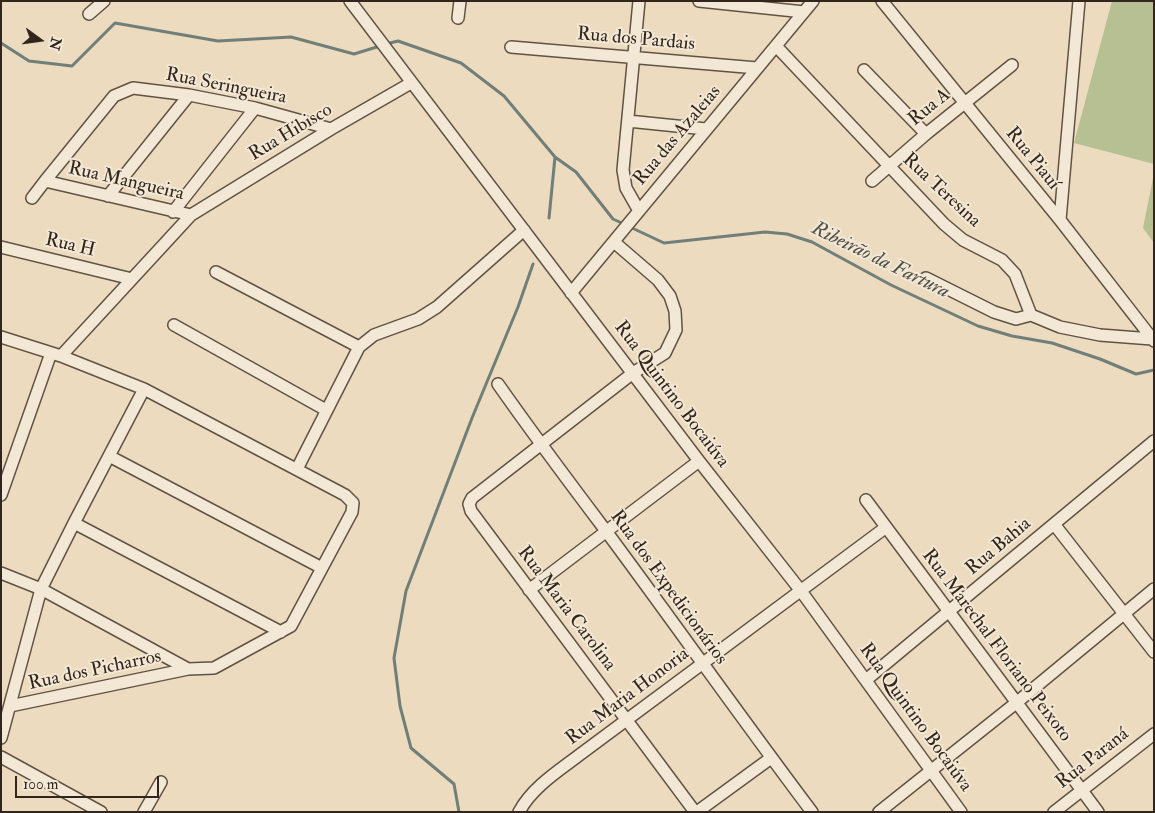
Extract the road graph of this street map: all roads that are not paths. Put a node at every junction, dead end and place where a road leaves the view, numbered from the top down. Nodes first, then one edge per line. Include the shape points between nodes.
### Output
1 (104, 1) edge
2 (350, 1) edge
3 (460, 1) edge
4 (639, 1) edge
5 (699, 1) edge
6 (813, 1) edge
7 (882, 1) edge
8 (1079, 1) edge
9 (804, 12) junction
10 (89, 14) dead end
11 (458, 18) dead end
12 (776, 46) junction
13 (511, 47) dead end
14 (633, 57) junction
15 (1012, 65) dead end
16 (757, 68) junction
17 (864, 70) dead end
18 (411, 83) junction
19 (189, 95) junction
20 (964, 103) junction
21 (256, 108) junction
22 (628, 121) junction
23 (331, 129) junction
24 (706, 129) junction
25 (926, 134) junction
26 (889, 167) junction
27 (45, 181) junction
28 (872, 181) dead end
29 (108, 196) junction
30 (32, 198) dead end
31 (173, 212) junction
32 (636, 214) junction
33 (191, 215) junction
34 (1060, 220) junction
35 (524, 230) junction
36 (614, 242) junction
37 (1, 247) edge
38 (216, 272) dead end
39 (132, 278) junction
40 (926, 278) dead end
41 (571, 293) junction
42 (1031, 314) junction
43 (174, 325) dead end
44 (1, 337) edge
45 (1153, 340) edge
46 (359, 347) junction
47 (56, 355) junction
48 (633, 373) junction
49 (498, 384) dead end
50 (144, 389) junction
51 (326, 410) junction
52 (540, 444) junction
53 (1152, 446) edge
54 (108, 456) junction
55 (699, 461) junction
56 (297, 469) junction
57 (1, 495) edge
58 (866, 500) dead end
59 (74, 523) junction
60 (1054, 524) junction
61 (886, 528) junction
62 (606, 531) junction
63 (322, 568) junction
64 (1, 573) edge
65 (41, 589) junction
66 (1154, 589) edge
67 (529, 590) junction
68 (801, 591) junction
69 (950, 612) junction
70 (1124, 614) junction
71 (281, 632) junction
72 (1154, 652) edge
73 (701, 664) junction
74 (188, 669) junction
75 (866, 680) junction
76 (1016, 703) junction
77 (10, 706) junction
78 (626, 719) junction
79 (1154, 734) edge
80 (1, 738) edge
81 (1, 757) edge
82 (771, 758) junction
83 (931, 770) junction
84 (161, 782) dead end
85 (1082, 791) junction
86 (101, 812) edge
87 (144, 812) edge
88 (519, 812) edge
89 (696, 812) edge
90 (812, 812) edge
91 (879, 812) edge
92 (961, 812) edge
93 (1054, 812) edge
94 (1098, 812) edge

1 - 10 street
2 - 18 street, Rua Quintino Bocaiúva
3 - 11 street
4 - 14 street
5 - 9 street
6 - 9 street, Rua das Azaleias
7 - 20 street, Rua Piauí
8 - 34 street
9 - 12 street, Rua das Azaleias
12 - 16 street, Rua das Azaleias
12 - 26 street, Rua Teresina
13 - 14 street, Rua dos Pardais
14 - 16 street, Rua dos Pardais
14 - 22 street
15 - 20 street, Rua A
16 - 24 street, Rua das Azaleias
17 - 25 street
18 - 23 street, Rua Hibisco
18 - 35 street, Rua Quintino Bocaiúva
19 - 21 street, Rua Seringueira
19 - 27 street, Rua Seringueira via 133,88 114,96
19 - 29 street
20 - 25 street, Rua A
20 - 34 street, Rua Piauí
21 - 23 street, Rua Seringueira
21 - 31 street
22 - 24 street
22 - 32 street via 623,170
23 - 33 street, Rua Hibisco
24 - 32 street, Rua das Azaleias
25 - 26 street, Rua A
26 - 28 street, Rua A
26 - 42 street, Rua Teresina via 963,240 1002,260 1015,274
27 - 29 street, Rua Mangueira
27 - 30 street, Rua Mangueira
29 - 31 street, Rua Mangueira
31 - 33 street, Rua Mangueira
32 - 36 street, Rua das Azaleias
33 - 39 street, Rua Hibisco
34 - 45 street, Rua Piauí
35 - 41 street, Rua Quintino Bocaiúva
35 - 46 street via 437,306 418,319 374,335
36 - 41 street, Rua das Azaleias
36 - 48 street via 658,280 670,296 675,311 676,330 665,353
37 - 39 street, Rua H
38 - 46 street
39 - 47 street, Rua Hibisco
40 - 42 street via 994,312 1016,319
41 - 48 street, Rua Quintino Bocaiúva
42 - 45 street via 1060,327
43 - 51 street
44 - 47 street
46 - 51 street
47 - 50 street
47 - 57 street
48 - 52 street
48 - 55 street, Rua Quintino Bocaiúva
49 - 52 street, Rua dos Expedicionários
50 - 54 street
50 - 56 street
51 - 56 street
52 - 62 street, Rua dos Expedicionários
52 - 67 street, Rua Maria Carolina via 472,498 469,504
53 - 60 street, Rua Bahia
54 - 59 street
54 - 63 street
55 - 62 street
55 - 68 street, Rua Quintino Bocaiúva
56 - 63 street, Rua dos Picharros via 353,502 352,512
58 - 61 street, Rua Marechal Floriano Peixoto
59 - 65 street
59 - 71 street
60 - 69 street, Rua Bahia
60 - 70 street
61 - 68 street, Rua Maria Honoria
61 - 69 street, Rua Marechal Floriano Peixoto
62 - 67 street
62 - 73 street, Rua dos Expedicionários
63 - 71 street, Rua dos Picharros via 291,626
64 - 65 street
65 - 74 street
65 - 77 street
66 - 70 street
67 - 78 street, Rua Maria Carolina
68 - 73 street, Rua Maria Honoria
68 - 75 street, Rua Quintino Bocaiúva
69 - 75 street, Rua Bahia
69 - 76 street, Rua Marechal Floriano Peixoto
70 - 72 street
70 - 76 street
71 - 74 street, Rua dos Picharros via 214,668
73 - 78 street, Rua Maria Honoria
73 - 82 street, Rua dos Expedicionários
74 - 77 street, Rua dos Picharros
75 - 83 street, Rua Quintino Bocaiúva
76 - 83 street
76 - 85 street, Rua Marechal Floriano Peixoto
77 - 80 street
78 - 88 street, Rua Maria Honoria via 536,790
78 - 89 street, Rua Maria Carolina
79 - 85 street, Rua Paraná
81 - 86 street
82 - 89 street
82 - 90 street, Rua dos Expedicionários
83 - 91 street
83 - 92 street, Rua Quintino Bocaiúva
84 - 87 street
85 - 93 street, Rua Paraná
85 - 94 street, Rua Marechal Floriano Peixoto

